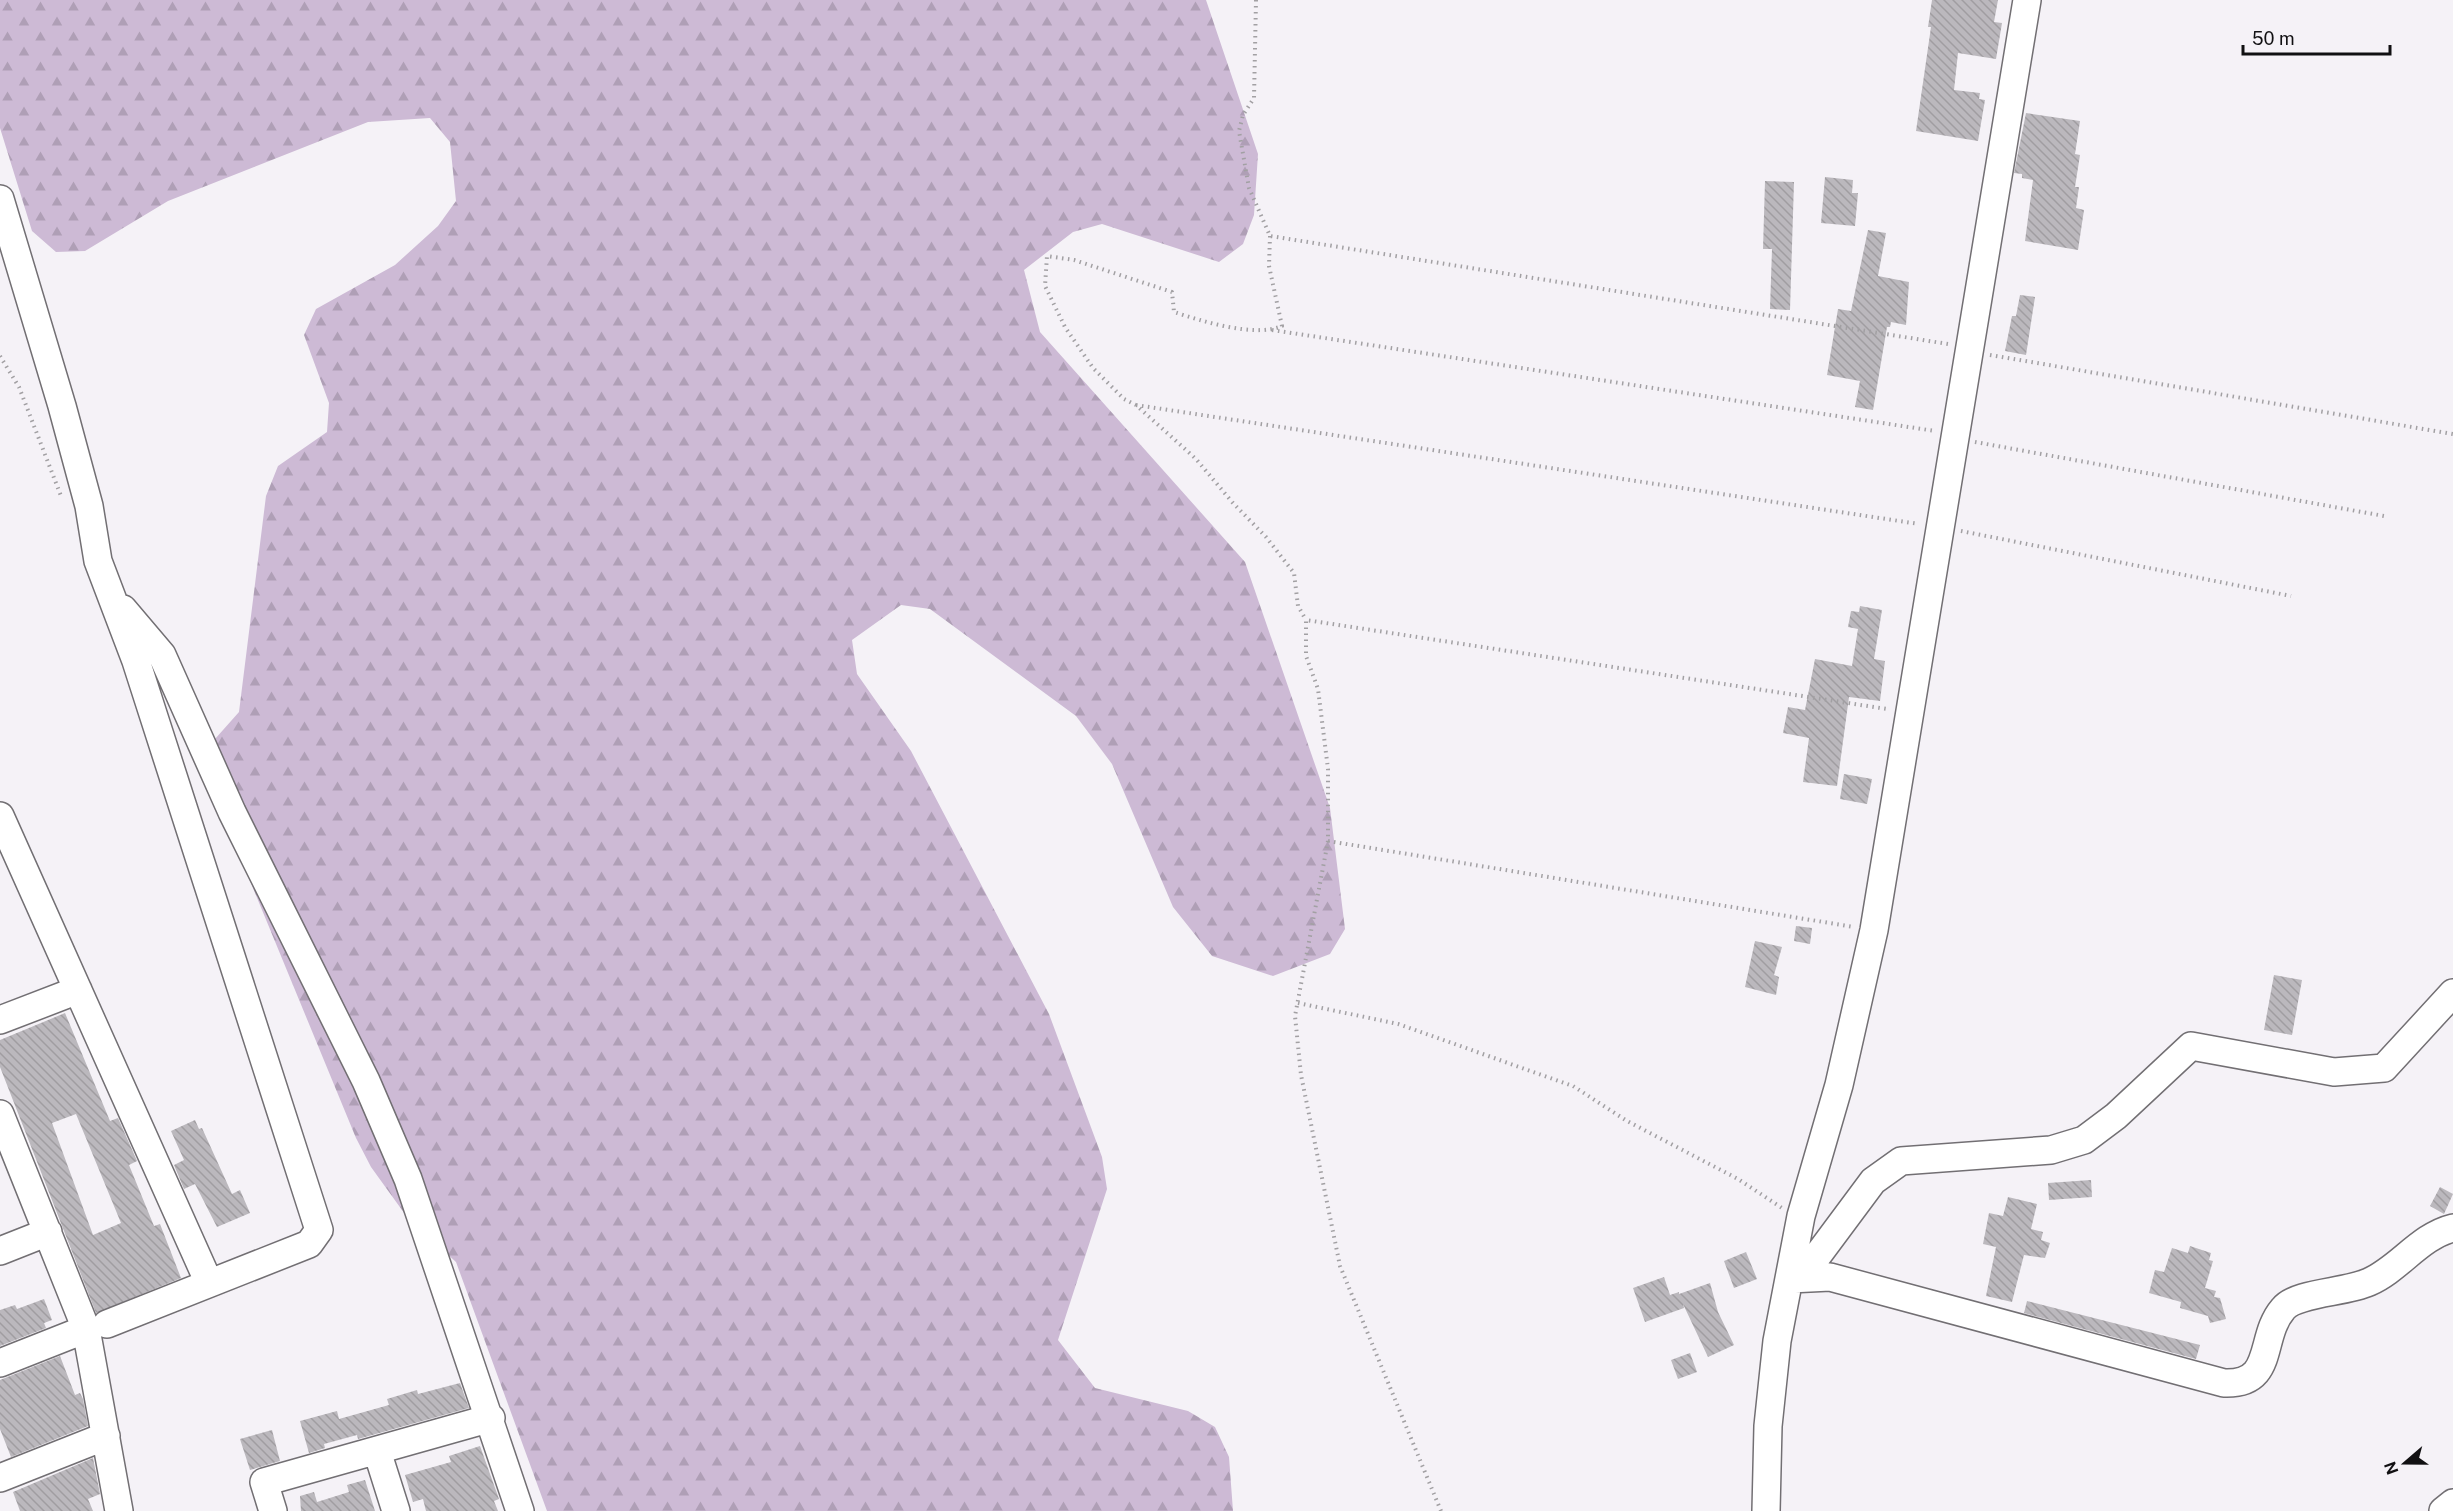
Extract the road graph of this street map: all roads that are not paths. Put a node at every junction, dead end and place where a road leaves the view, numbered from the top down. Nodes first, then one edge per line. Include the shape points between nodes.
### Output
1 (2027, 0) edge
2 (0, 199) edge
3 (111, 594) junction
4 (0, 816) edge
5 (78, 990) junction
6 (2453, 993) edge
7 (0, 1020) edge
8 (3, 1127) edge
9 (2453, 1228) edge
10 (48, 1232) junction
11 (0, 1251) edge
12 (1788, 1279) junction
13 (209, 1283) junction
14 (97, 1326) junction
15 (0, 1363) edge
16 (491, 1418) junction
17 (106, 1436) junction
18 (377, 1451) junction
19 (0, 1478) edge
20 (2453, 1503) edge
21 (119, 1511) edge
22 (273, 1511) edge
23 (396, 1511) edge
24 (520, 1511) edge
25 (1766, 1511) edge
26 (2443, 1511) edge

1 - 12 street via 1874,930 1839,1085 1801,1216
2 - 3 street via 65,417 89,506 98,561
3 - 13 street via 318,1222 319,1230 309,1244
3 - 16 street via 162,655 232,812 366,1081 408,1179
4 - 5 street
5 - 7 street
5 - 13 street
6 - 12 street via 2384,1068 2334,1072 2192,1046 2084,1140 2051,1150 1901,1161 1873,1181 1812,1263
8 - 10 street
9 - 12 street via 2420,1245 2370,1282 2346,1291 2307,1295 2283,1308 2259,1370 2250,1380 2240,1383 2224,1383 1830,1277
10 - 11 street
10 - 14 street
12 - 25 street via 1768,1426
13 - 14 street
14 - 15 street
14 - 17 street
16 - 18 street
16 - 24 street
17 - 19 street
17 - 21 street
18 - 22 street via 264,1482
18 - 23 street
20 - 26 street

